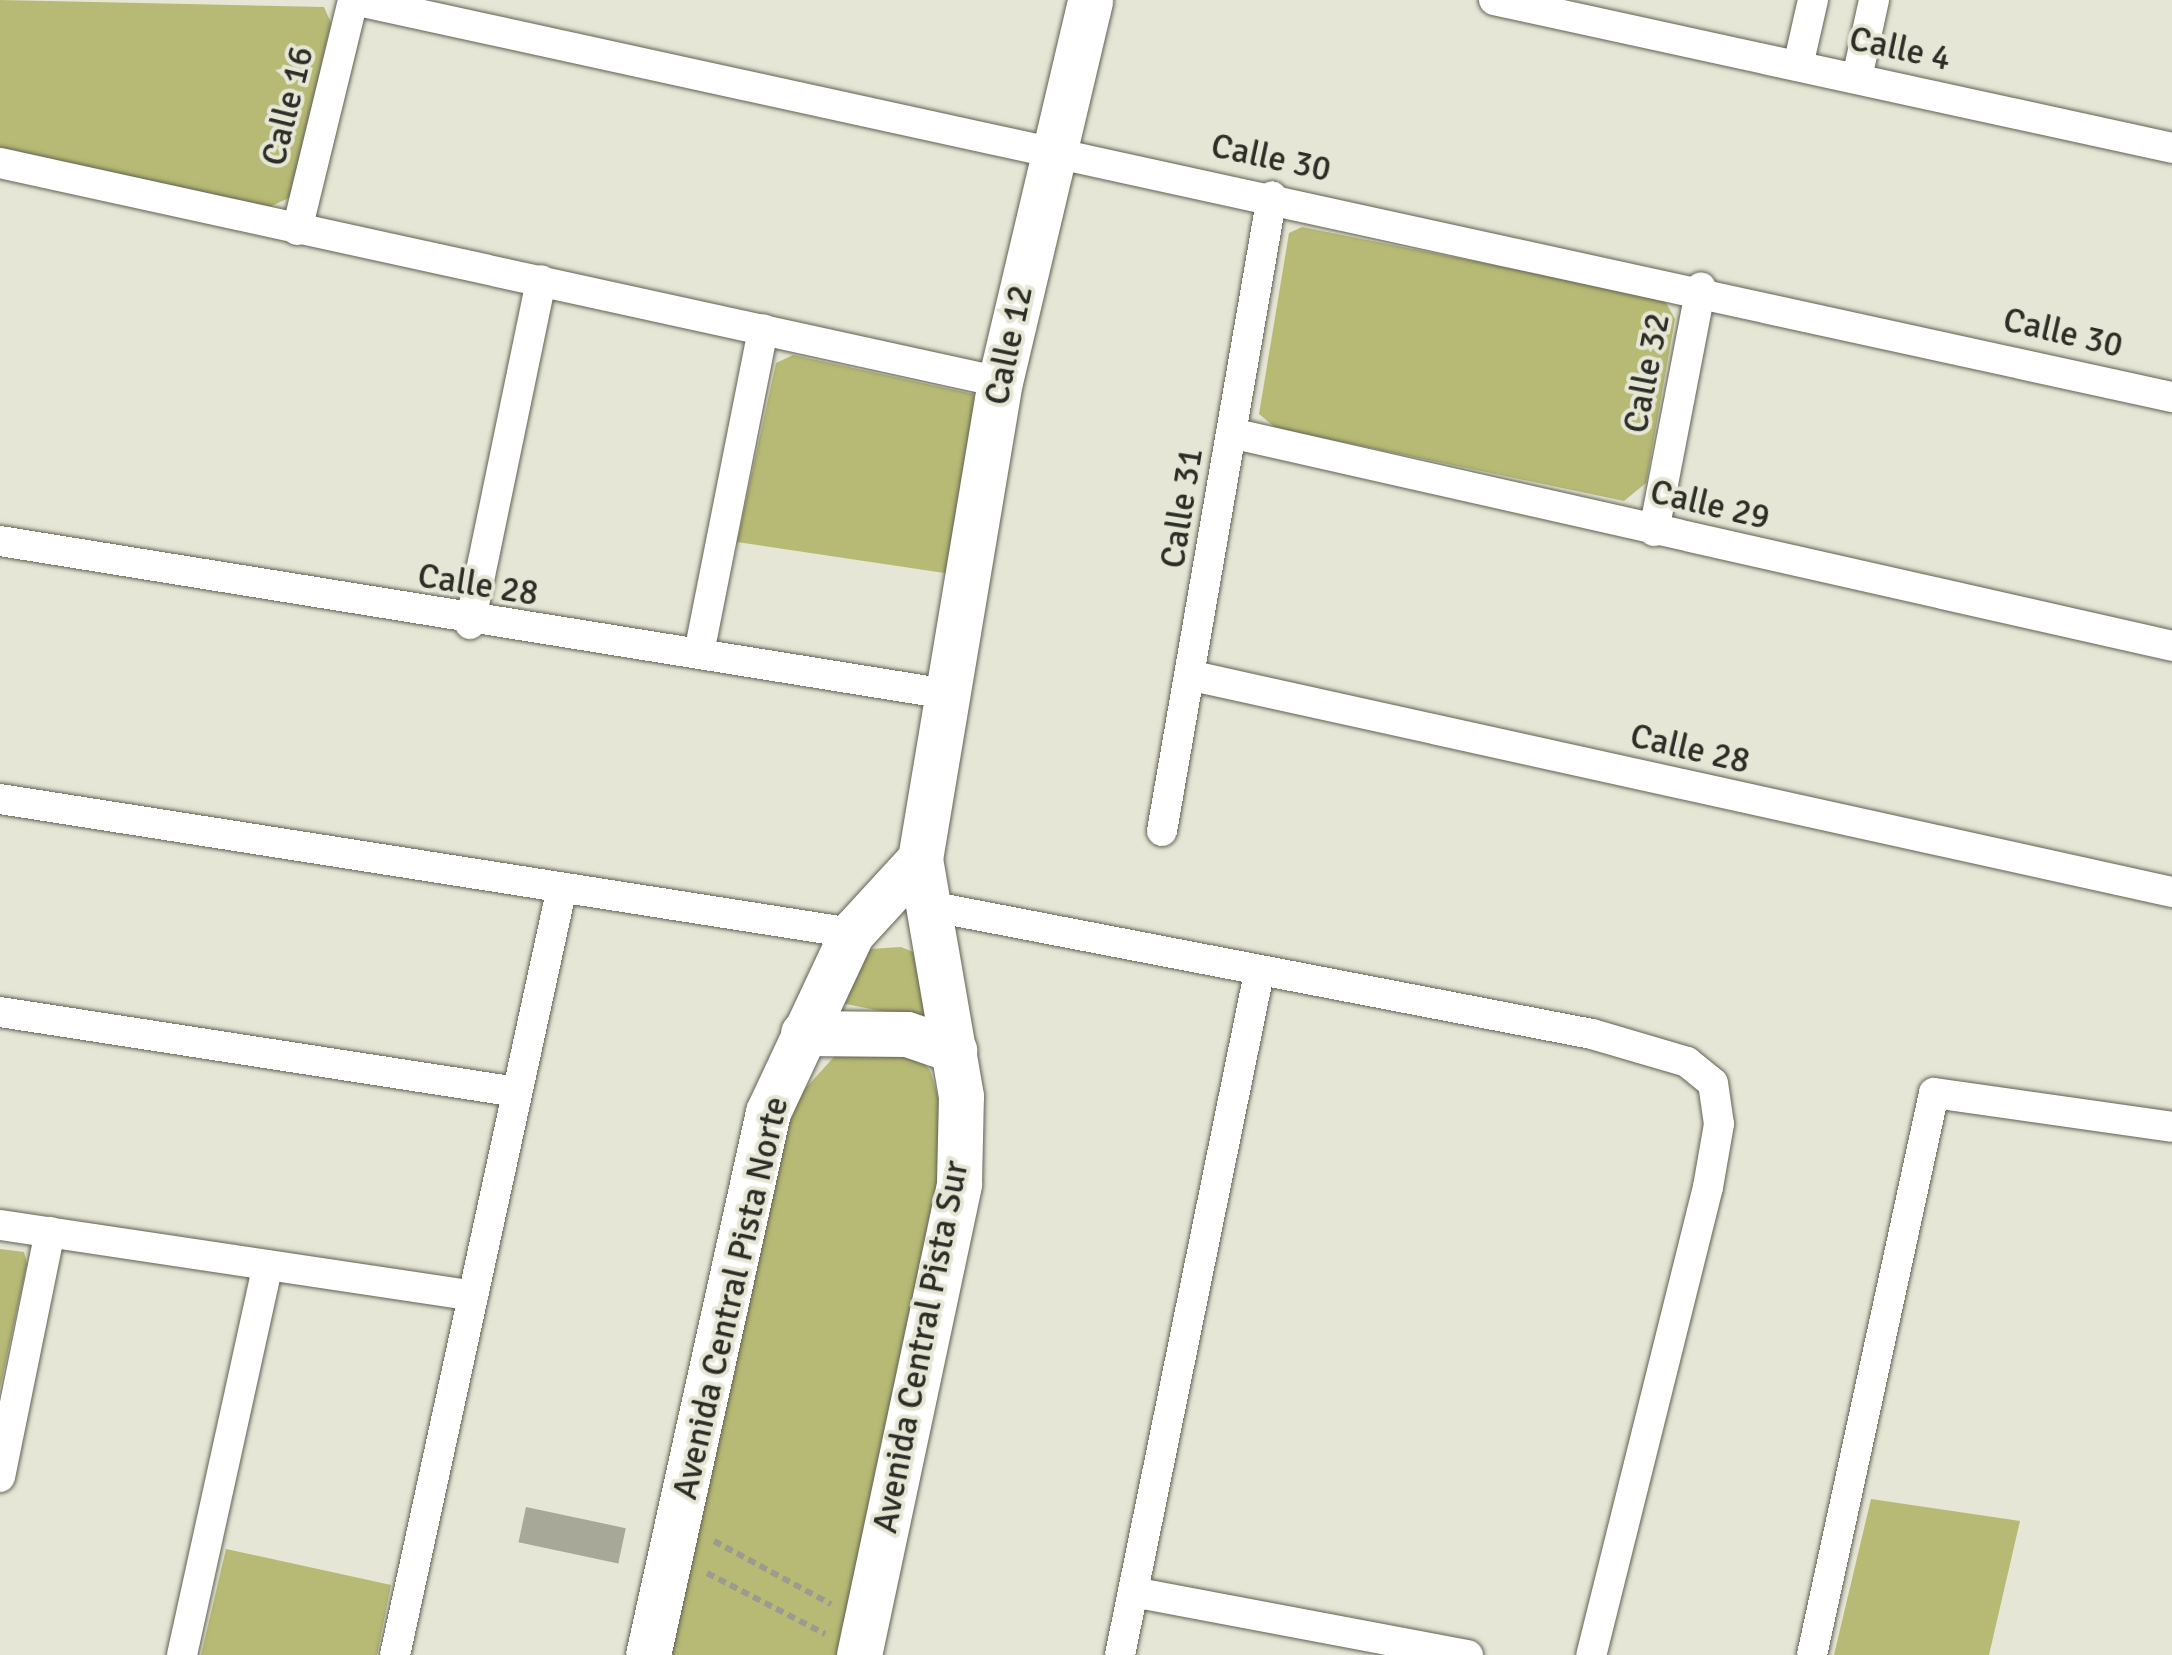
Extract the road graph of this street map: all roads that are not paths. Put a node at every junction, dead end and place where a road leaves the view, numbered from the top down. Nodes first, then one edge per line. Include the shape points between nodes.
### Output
1 (353, 0) edge
2 (1090, 0) edge
3 (1494, 0) edge
4 (1813, 0) edge
5 (1874, 0) edge
6 (1590, 10) edge
7 (1798, 66) junction
8 (1857, 78) junction
9 (2172, 148) edge
10 (1054, 150) junction
11 (0, 162) edge
12 (1272, 196) junction
13 (296, 230) junction
14 (540, 280) junction
15 (1701, 288) junction
16 (763, 328) junction
17 (1000, 382) junction
18 (2172, 396) edge
19 (1232, 433) junction
20 (1654, 531) junction
21 (0, 541) edge
22 (470, 624) junction
23 (2172, 646) edge
24 (698, 653) junction
25 (1193, 676) junction
26 (946, 694) junction
27 (0, 799) edge
28 (1162, 831) dead end
29 (920, 860) junction
30 (562, 892) junction
31 (2172, 892) edge
32 (930, 906) junction
33 (852, 933) junction
34 (1258, 973) junction
35 (0, 1012) edge
36 (803, 1033) junction
37 (954, 1050) junction
38 (517, 1092) junction
39 (2172, 1127) edge
40 (0, 1225) edge
41 (50, 1232) junction
42 (268, 1265) junction
43 (473, 1296) junction
44 (0, 1477) edge
45 (1132, 1592) junction
46 (862, 1643) edge
47 (182, 1655) edge
48 (394, 1655) edge
49 (648, 1655) edge
50 (1120, 1655) edge
51 (1468, 1655) edge
52 (1591, 1655) edge
53 (1812, 1655) edge

1 - 10 street, Calle 30
1 - 13 street, Calle 16
2 - 10 street, Calle 12
3 - 6 street, Calle 4
4 - 7 street
5 - 8 street
6 - 7 street, Calle 4
7 - 8 street, Calle 4
8 - 9 street, Calle 4
10 - 12 street, Calle 30
10 - 17 street, Calle 12
11 - 13 street
12 - 15 street, Calle 30
12 - 19 street, Calle 31
13 - 14 street
14 - 16 street
14 - 22 street
15 - 18 street, Calle 30
15 - 20 street, Calle 32
16 - 17 street
16 - 24 street
17 - 26 street, Calle 12
19 - 20 street, Calle 29
19 - 25 street, Calle 31
20 - 23 street, Calle 29
21 - 22 street, Calle 28
22 - 24 street, Calle 28
24 - 26 street, Calle 28
25 - 28 street, Calle 31
25 - 31 street, Calle 28
26 - 29 street, Calle 12
27 - 30 street
29 - 32 street, Avenida Central Pista Sur
29 - 33 street, Avenida Central Pista Norte
30 - 33 street
30 - 38 street
32 - 34 street
32 - 37 street, Avenida Central Pista Sur
33 - 36 street, Avenida Central Pista Norte
34 - 45 street
34 - 52 street via 1592,1034 1687,1062 1714,1084 1718,1124 1708,1187
35 - 38 street
36 - 37 street via 892,1032
36 - 49 street, Avenida Central Pista Norte via 768,1112
37 - 46 street, Avenida Central Pista Sur via 958,1183
38 - 43 street
39 - 53 street via 1934,1093
40 - 41 street
41 - 42 street
41 - 44 street
42 - 43 street
42 - 47 street
43 - 48 street
45 - 50 street
45 - 51 street

